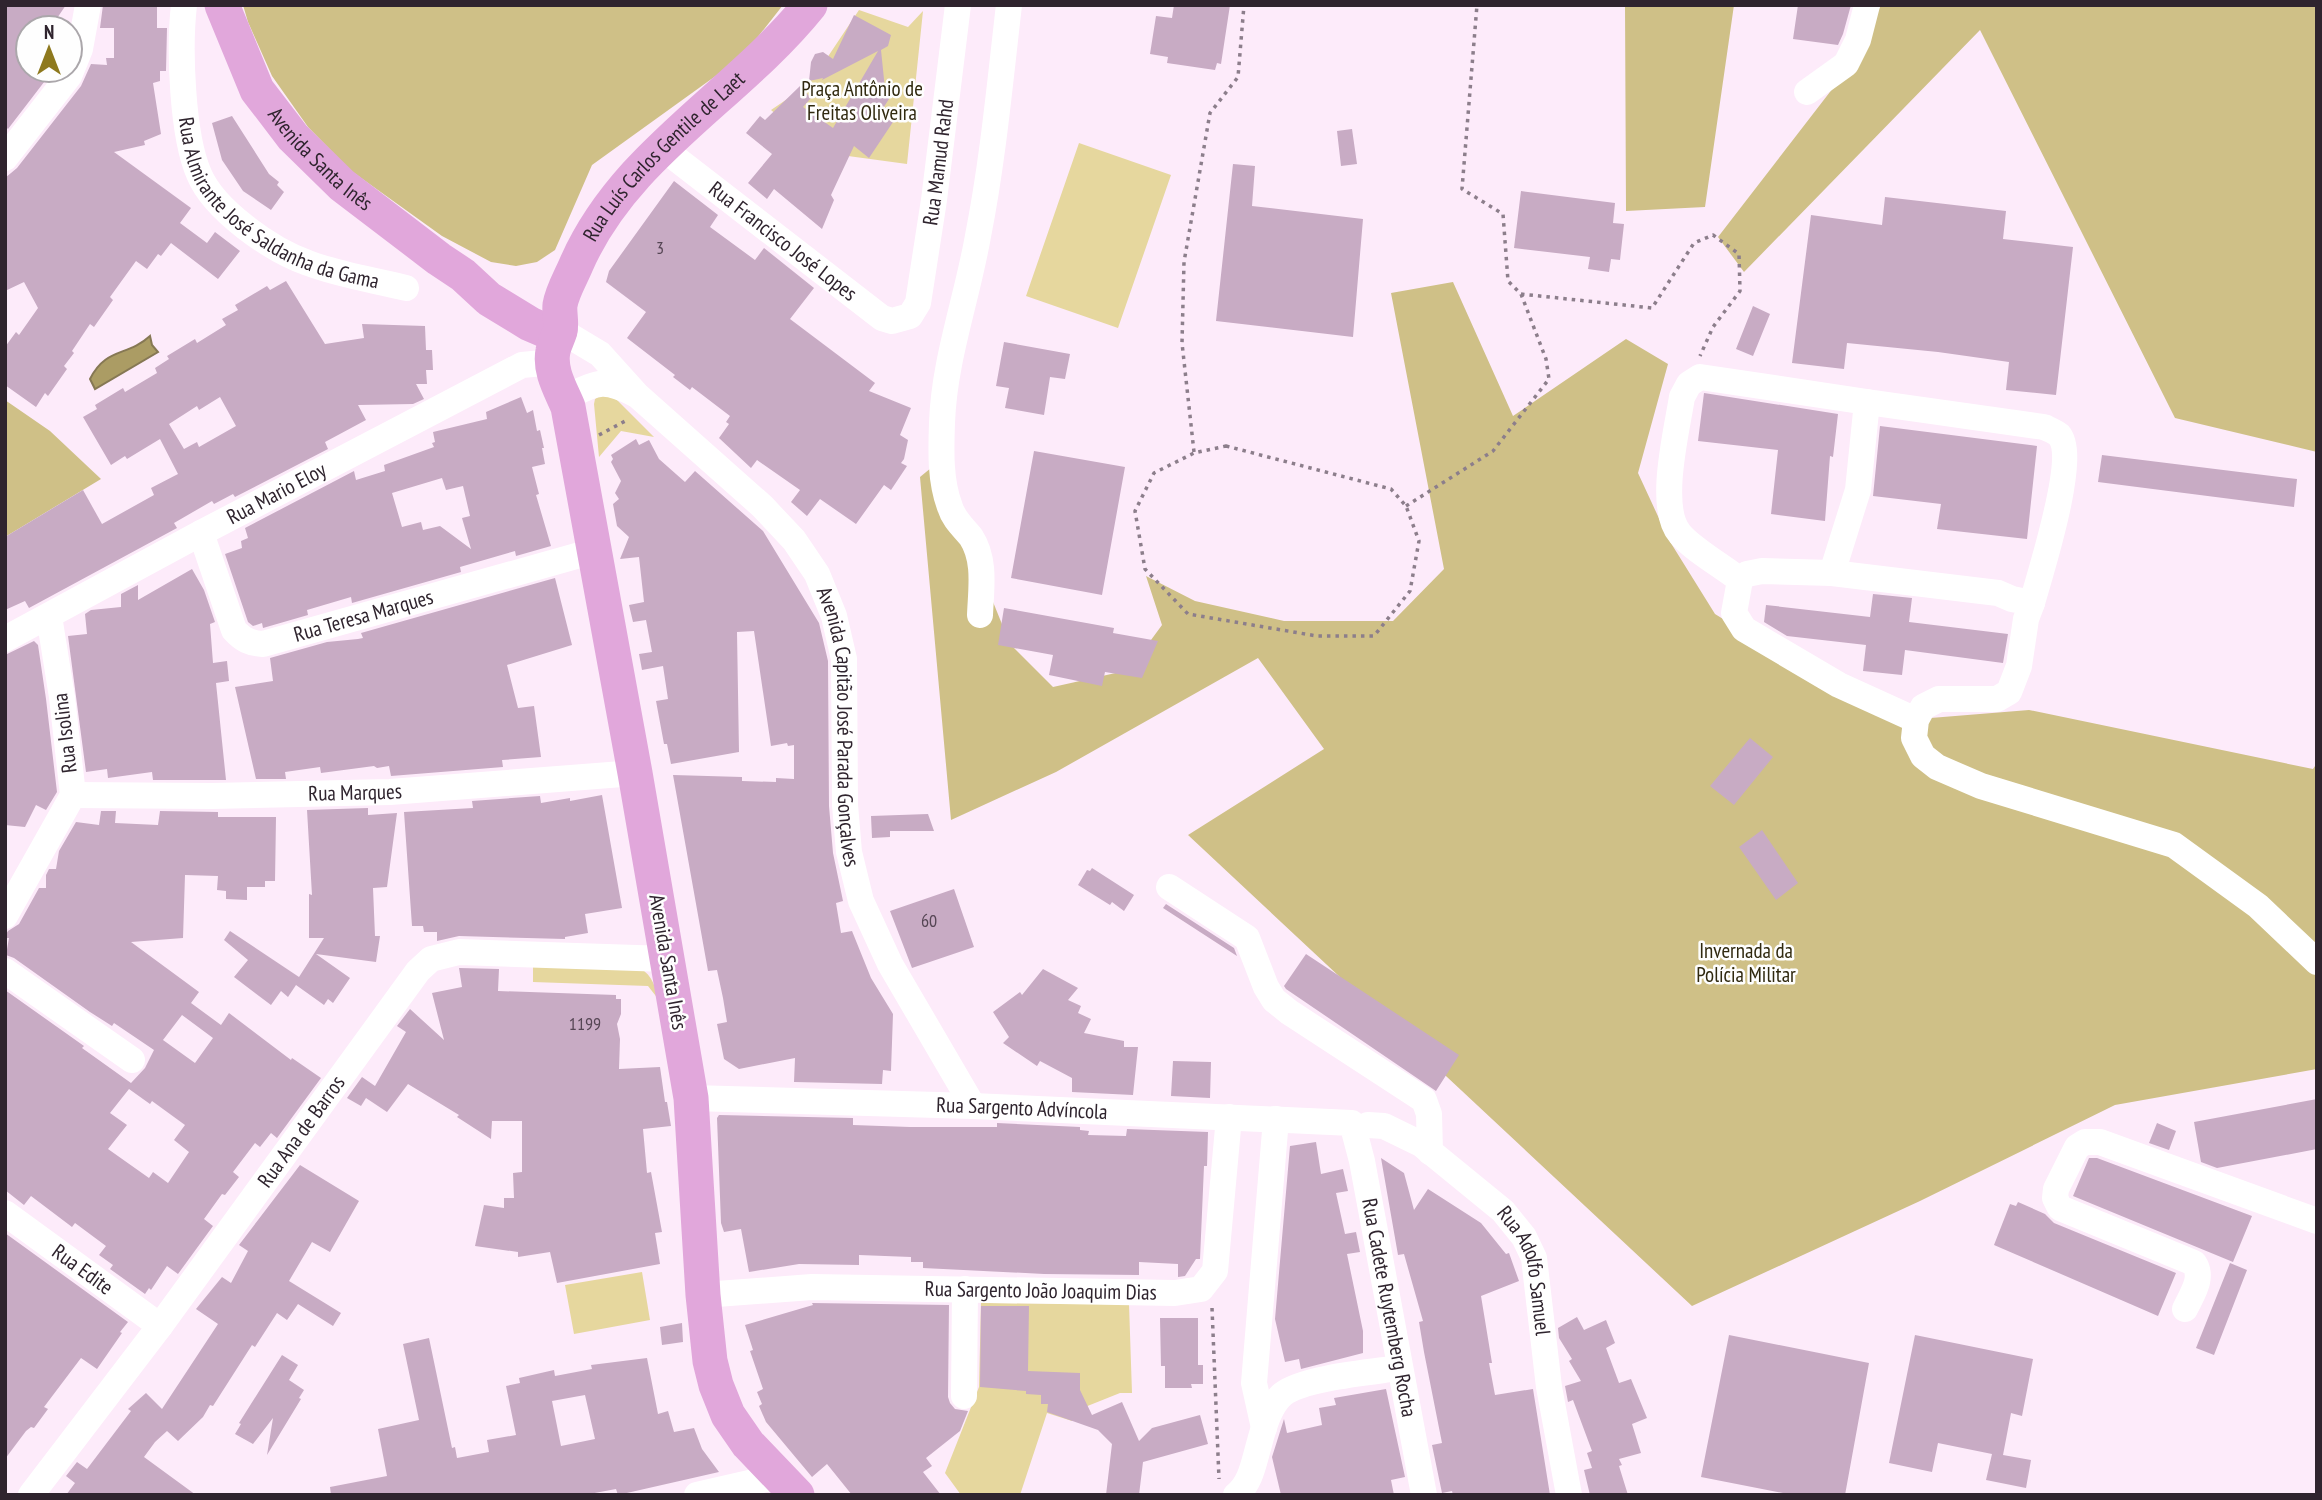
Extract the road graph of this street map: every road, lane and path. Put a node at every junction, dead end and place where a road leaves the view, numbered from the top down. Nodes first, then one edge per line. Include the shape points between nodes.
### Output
1 (88, 5) edge
2 (184, 5) edge
3 (222, 5) edge
4 (810, 5) edge
5 (958, 5) edge
6 (1009, 5) edge
7 (1244, 5) edge
8 (1477, 5) edge
9 (1867, 5) edge
10 (1807, 92) dead end
11 (661, 147) junction
12 (5, 158) edge
13 (406, 288) dead end
14 (1521, 294) junction
15 (909, 316) joint
16 (558, 332) junction
17 (1689, 384) junction
18 (569, 401) junction
19 (644, 401) junction
20 (1867, 402) junction
21 (576, 448) junction
22 (1194, 453) junction
23 (1406, 506) junction
24 (201, 533) junction
25 (594, 551) junction
26 (1832, 573) junction
27 (1740, 580) junction
28 (2032, 603) junction
29 (981, 615) dead end
30 (49, 616) junction
31 (5, 639) edge
32 (1916, 720) junction
33 (635, 773) junction
34 (73, 795) junction
35 (1169, 887) dead end
36 (5, 916) edge
37 (667, 959) junction
38 (2317, 962) edge
39 (5, 971) edge
40 (132, 1060) dead end
41 (691, 1098) junction
42 (973, 1106) junction
43 (1229, 1117) junction
44 (1276, 1119) junction
45 (1360, 1124) junction
46 (1430, 1152) junction
47 (5, 1213) edge
48 (2317, 1221) edge
49 (1210, 1279) junction
50 (965, 1289) junction
51 (703, 1295) junction
52 (2185, 1309) dead end
53 (160, 1326) junction
54 (1399, 1367) junction
55 (964, 1396) dead end
56 (1264, 1428) junction
57 (788, 1486) edge
58 (1227, 1488) edge
59 (32, 1495) edge
60 (697, 1495) edge
61 (1424, 1495) edge
62 (1569, 1495) edge

1 - 12 street via 80,49 69,76
2 - 13 street, Rua Almirante José Saldanha da Gama via 188,130 199,175 224,210 261,239 307,263
3 - 16 main road, Avenida Santa Inês via 257,90 293,137 342,185 489,299 530,324
4 - 11 main road, Rua Luís Carlos Gentile de Laet via 760,61
5 - 15 street, Rua Mamud Rahd via 918,303
6 - 29 street via 995,133 942,422 942,470 949,507 978,552
7 - 22 path via 1238,77 1210,113 1184,262 1182,342
8 - 14 path via 1462,189 1503,215 1508,281
9 - 10 street via 1846,64
11 - 15 street, Rua Francisco José Lopes via 882,318 892,321
11 - 16 main road, Rua Luís Carlos Gentile de Laet via 592,232
14 - 17 path via 1652,308 1694,243 1713,234 1740,254 1740,291 1713,327
14 - 23 path via 1549,379 1493,452
16 - 18 main road, Avenida Santa Inês via 553,372
16 - 19 street, Avenida Capitão José Parada Gonçalves via 600,354
16 - 24 street, Rua Mario Eloy via 522,365
17 - 20 street via 1700,377
17 - 27 street via 1682,397 1668,493 1670,514 1679,534
18 - 19 street, Avenida Capitão José Parada Gonçalves via 587,386 607,383
18 - 21 main road, Avenida Santa Inês
19 - 21 path
19 - 42 street, Avenida Capitão José Parada Gonçalves via 762,506 817,574 844,659 845,805 849,852 861,901 890,964
20 - 26 street via 1858,490
20 - 28 street via 2044,427 2059,435 2063,444 2062,494
21 - 25 main road, Avenida Santa Inês
22 - 23 path via 1226,446 1391,489
22 - 23 path via 1154,473 1135,511 1144,569 1188,614 1317,636 1374,636 1410,591 1419,541
24 - 25 street, Rua Teresa Marques via 233,630 241,639 263,644
24 - 30 street, Rua Mario Eloy
25 - 33 main road, Avenida Santa Inês
26 - 27 street via 1762,571
26 - 28 street via 1998,593
27 - 32 street via 1734,613 1744,629 1839,685
28 - 32 street via 2020,666 2009,692 1997,699 1939,699 1923,707
30 - 31 street, Rua Mario Eloy
30 - 34 street, Rua Isolina
32 - 38 street via 1914,738 1923,756 1937,767 1981,786 2174,845 2258,906
33 - 34 street, Rua Marques via 390,792
33 - 37 main road, Avenida Santa Inês
34 - 36 street, Rua Isolina
35 - 46 street via 1247,938 1266,987 1289,1013 1424,1100
37 - 41 main road, Avenida Santa Inês
37 - 53 street, Rua Ana de Barros via 459,952 431,959
39 - 40 street
41 - 42 street, Rua Sargento Advíncola
41 - 51 main road, Avenida Santa Inês
42 - 43 street, Rua Sargento Advíncola
43 - 44 street, Rua Sargento Advíncola
43 - 49 street via 1215,1271
44 - 45 street, Rua Sargento Advíncola
44 - 56 street via 1254,1383
45 - 46 street, Rua Adolfo Samuel via 1400,1132
45 - 54 street, Rua Cadete Ruytemberg Rocha via 1362,1161
46 - 62 street, Rua Adolfo Samuel via 1503,1211 1534,1258 1549,1387
47 - 53 street, Rua Edite
48 - 52 street via 2100,1142 2077,1147 2056,1189 2060,1208 2194,1262 2199,1278
49 - 50 street, Rua Sargento João Joaquim Dias via 1201,1289 1182,1293
49 - 58 path
50 - 51 street, Rua Sargento João Joaquim Dias via 812,1287
50 - 55 street
51 - 57 main road, Avenida Santa Inês via 710,1361 728,1415
53 - 59 street, Rua Ana de Barros
54 - 56 street via 1294,1388 1282,1395
54 - 61 street, Rua Cadete Ruytemberg Rocha
56 - 58 street via 1242,1490
57 - 60 street

